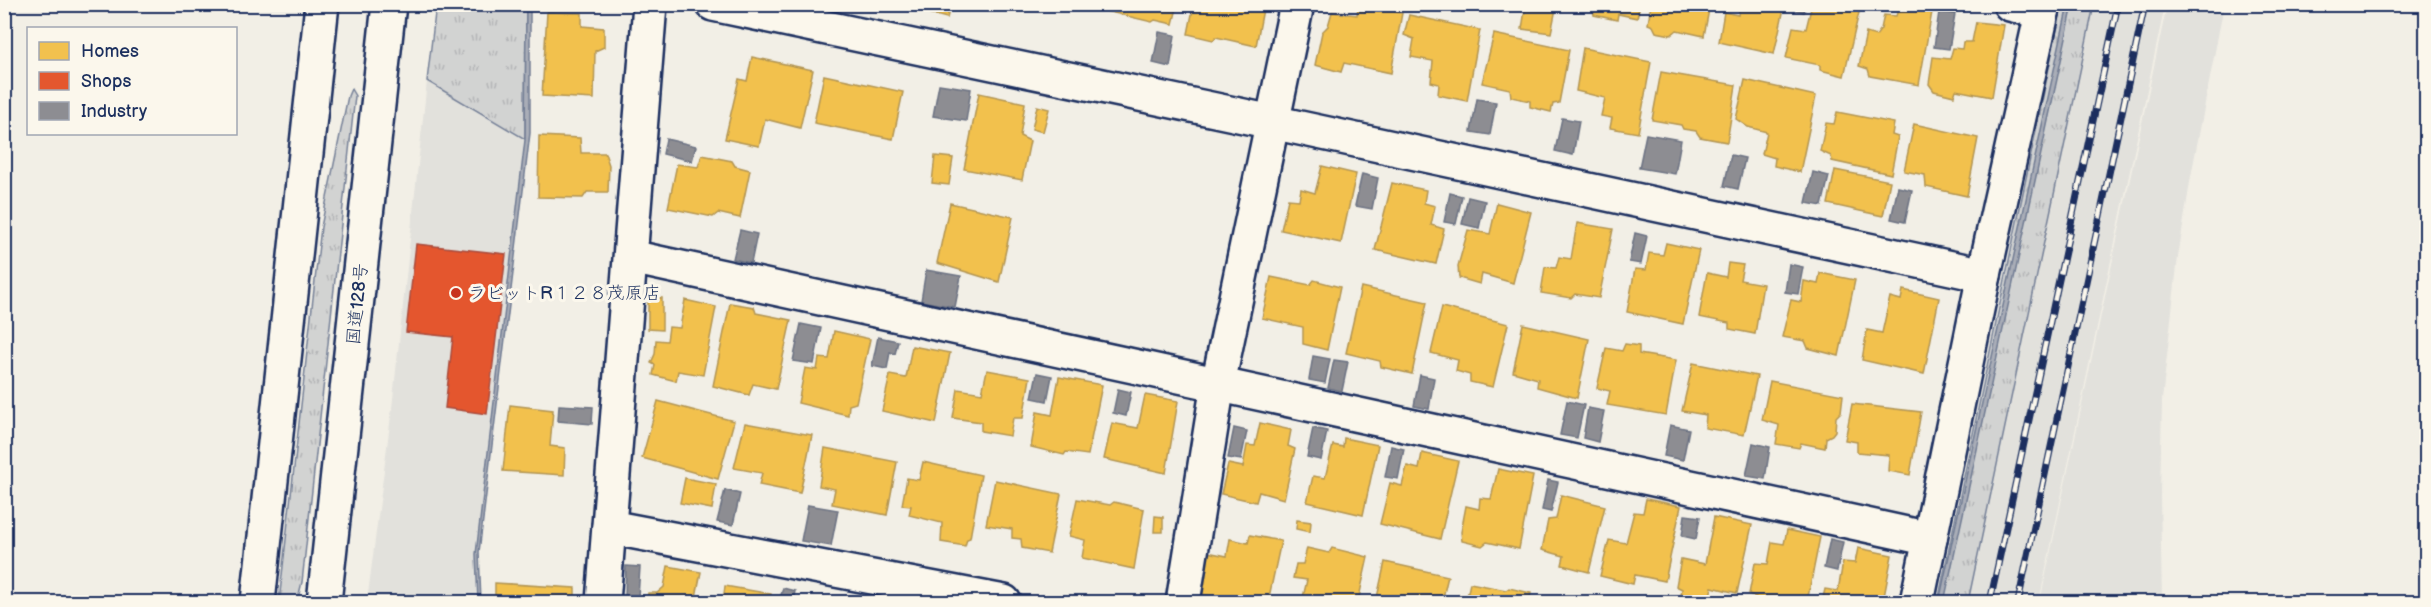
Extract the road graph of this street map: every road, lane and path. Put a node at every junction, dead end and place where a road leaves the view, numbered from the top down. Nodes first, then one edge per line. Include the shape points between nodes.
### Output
1 (322, 4) edge
2 (389, 4) edge
3 (650, 4) edge
4 (713, 4) edge
5 (1297, 4) edge
6 (2010, 4) edge
7 (2043, 8) edge
8 (1272, 122) junction
9 (631, 257) junction
10 (1984, 275) junction
11 (1218, 384) junction
12 (609, 527) junction
13 (1930, 539) junction
14 (258, 603) edge
15 (324, 603) edge
16 (603, 603) edge
17 (1004, 603) edge
18 (1183, 603) edge
19 (1917, 603) edge

1 - 14 main road
2 - 15 main road, 国道128号
3 - 9 main road
4 - 8 main road
5 - 8 main road
6 - 7 main road
7 - 10 main road
8 - 10 main road
8 - 11 main road
9 - 11 main road
9 - 12 main road
10 - 13 main road
11 - 13 main road
11 - 18 main road
12 - 16 main road
12 - 17 main road
13 - 19 main road

